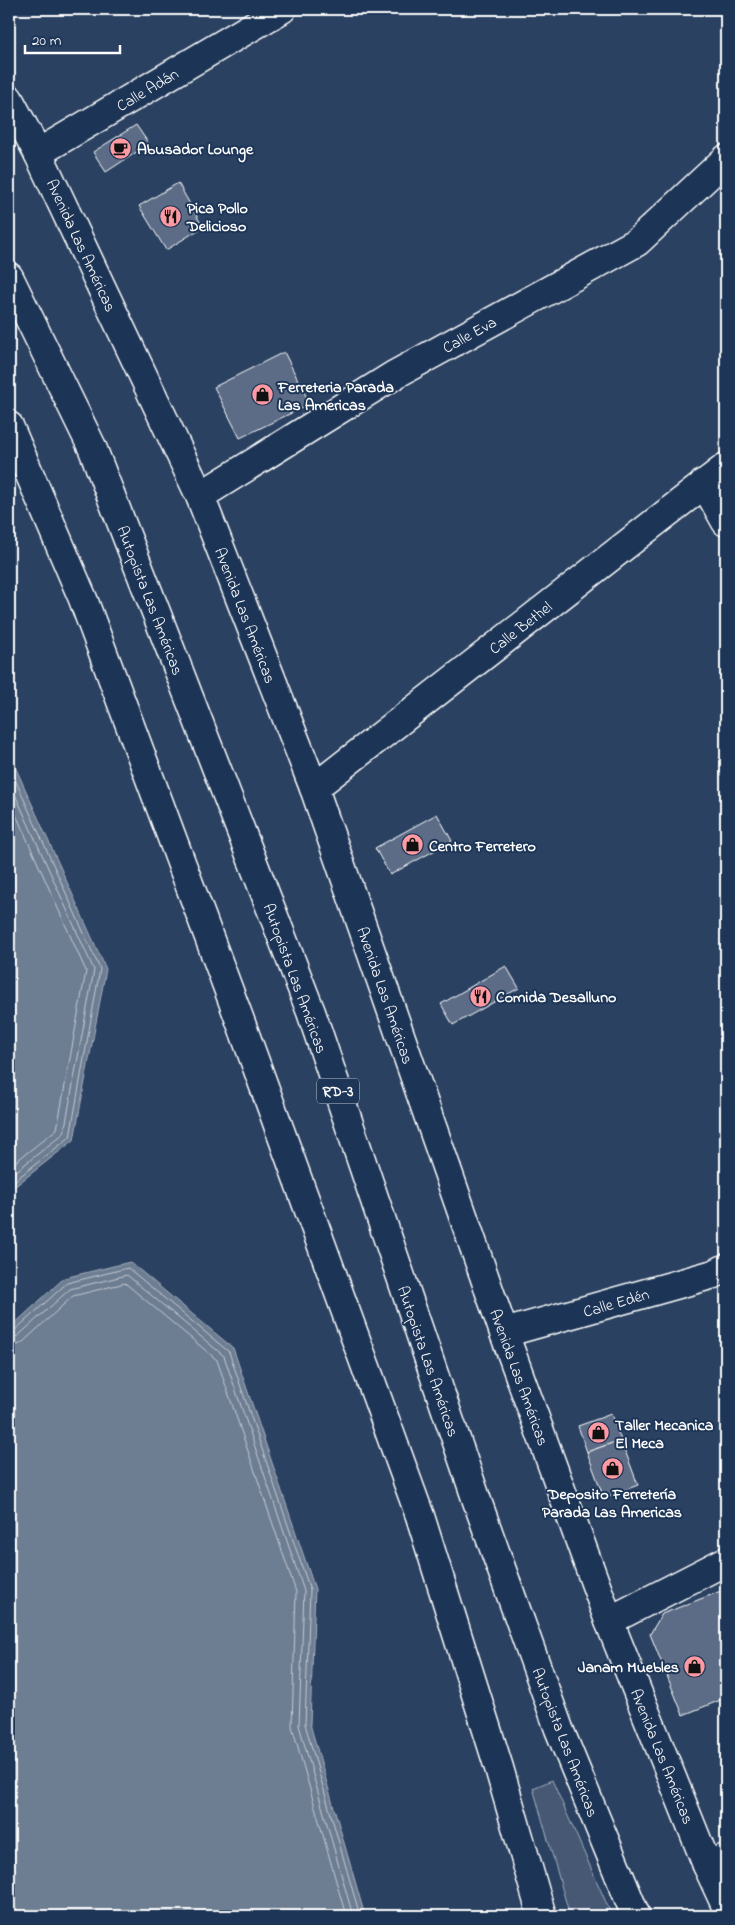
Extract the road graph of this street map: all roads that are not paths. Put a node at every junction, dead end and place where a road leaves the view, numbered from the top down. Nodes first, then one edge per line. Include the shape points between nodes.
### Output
1 (282, 9) edge
2 (9, 99) edge
3 (38, 153) junction
4 (726, 159) edge
5 (9, 277) edge
6 (9, 426) edge
7 (726, 467) edge
8 (704, 483) junction
9 (200, 496) junction
10 (726, 522) edge
11 (314, 788) junction
12 (726, 1268) edge
13 (504, 1333) junction
14 (726, 1561) edge
15 (609, 1621) junction
16 (717, 1861) edge
17 (726, 1906) edge
18 (542, 1916) edge
19 (636, 1916) edge

1 - 3 main road, Calle Adán
2 - 3 main road, Avenida Las Américas
3 - 9 main road, Avenida Las Américas
4 - 9 main road, Calle Eva via 637,242 396,374
5 - 19 main road, Autopista Las Américas / RD-3 via 92,447 311,1012 480,1510 559,1729
6 - 18 main road via 90,618 420,1516
7 - 8 main road, Calle Bethel
8 - 10 main road
8 - 11 main road, Calle Bethel
9 - 11 main road, Avenida Las Américas
11 - 13 main road, Avenida Las Américas
12 - 13 main road, Calle Edén
13 - 15 main road, Avenida Las Américas
14 - 15 main road
15 - 16 main road, Avenida Las Américas
16 - 17 main road, Avenida Las Américas

